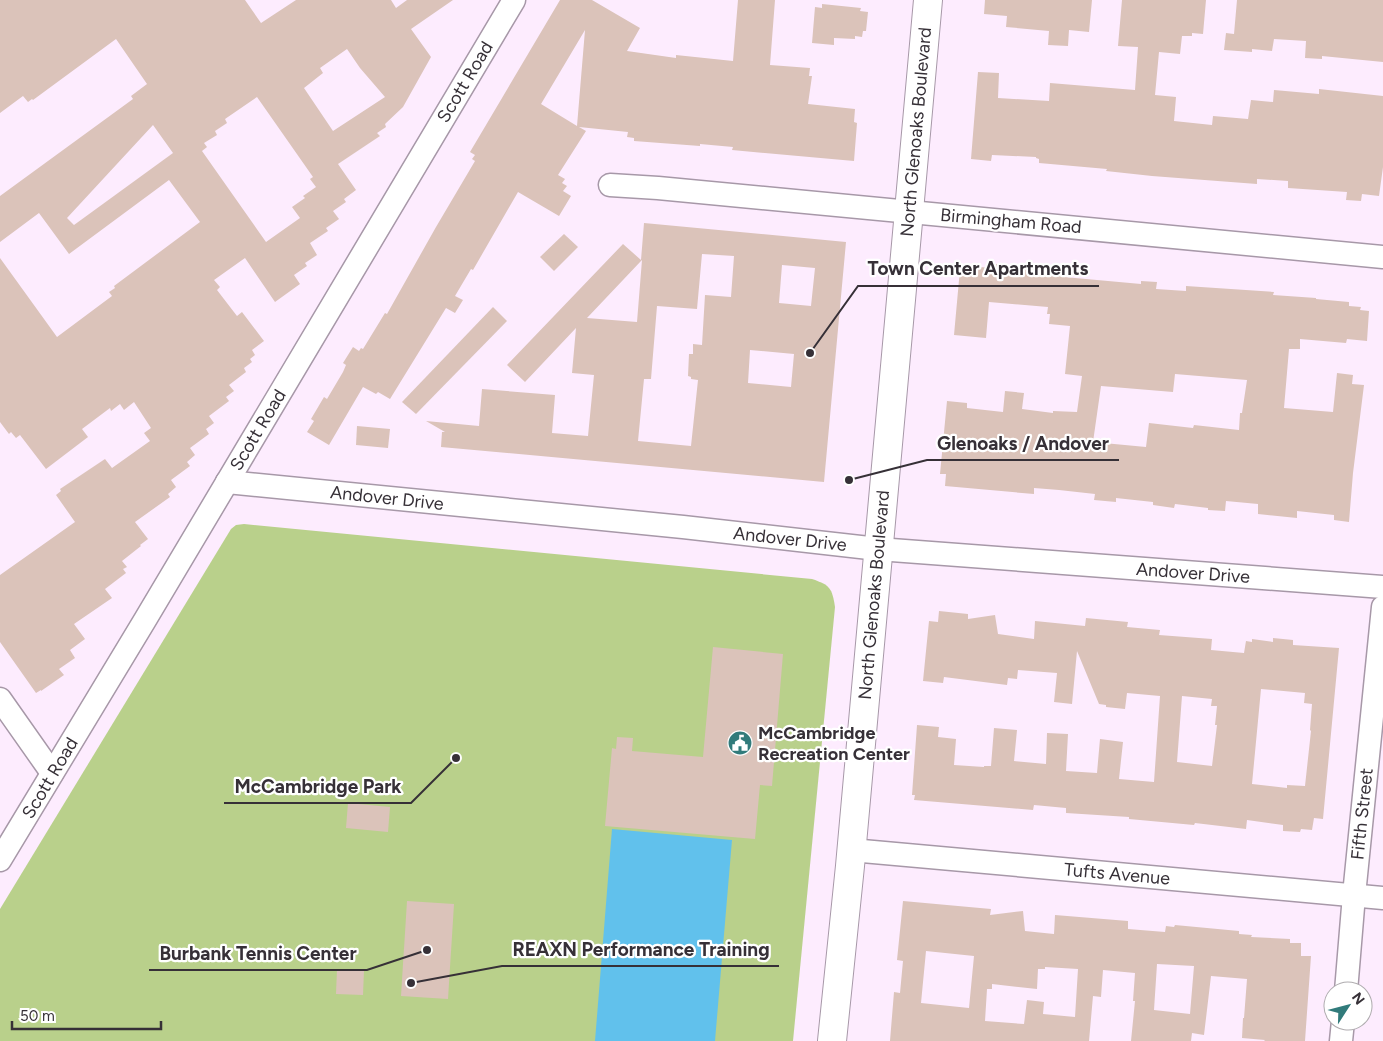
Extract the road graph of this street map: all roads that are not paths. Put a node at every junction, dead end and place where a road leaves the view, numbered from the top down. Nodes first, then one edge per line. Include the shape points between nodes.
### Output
1 (514, 0) edge
2 (928, 0) edge
3 (610, 186) dead end
4 (909, 211) junction
5 (1383, 257) edge
6 (227, 482) junction
7 (878, 549) junction
8 (1383, 587) edge
9 (1383, 607) edge
10 (0, 698) edge
11 (52, 773) junction
12 (851, 850) junction
13 (0, 860) edge
14 (1354, 895) junction
15 (1383, 898) edge
16 (1347, 981) edge
17 (832, 1041) edge

1 - 6 street, Scott Road
2 - 4 main road, North Glenoaks Boulevard
3 - 4 street, Birmingham Road
4 - 5 street, Birmingham Road
4 - 7 main road, North Glenoaks Boulevard
6 - 7 street, Andover Drive
6 - 11 street, Scott Road
7 - 8 street, Andover Drive
7 - 12 main road, North Glenoaks Boulevard
9 - 14 street, Fifth Street
10 - 11 street
11 - 13 street, Scott Road
12 - 14 street, Tufts Avenue
12 - 17 main road, North Glenoaks Boulevard
14 - 15 street, Tufts Avenue
14 - 16 street, Fifth Street

